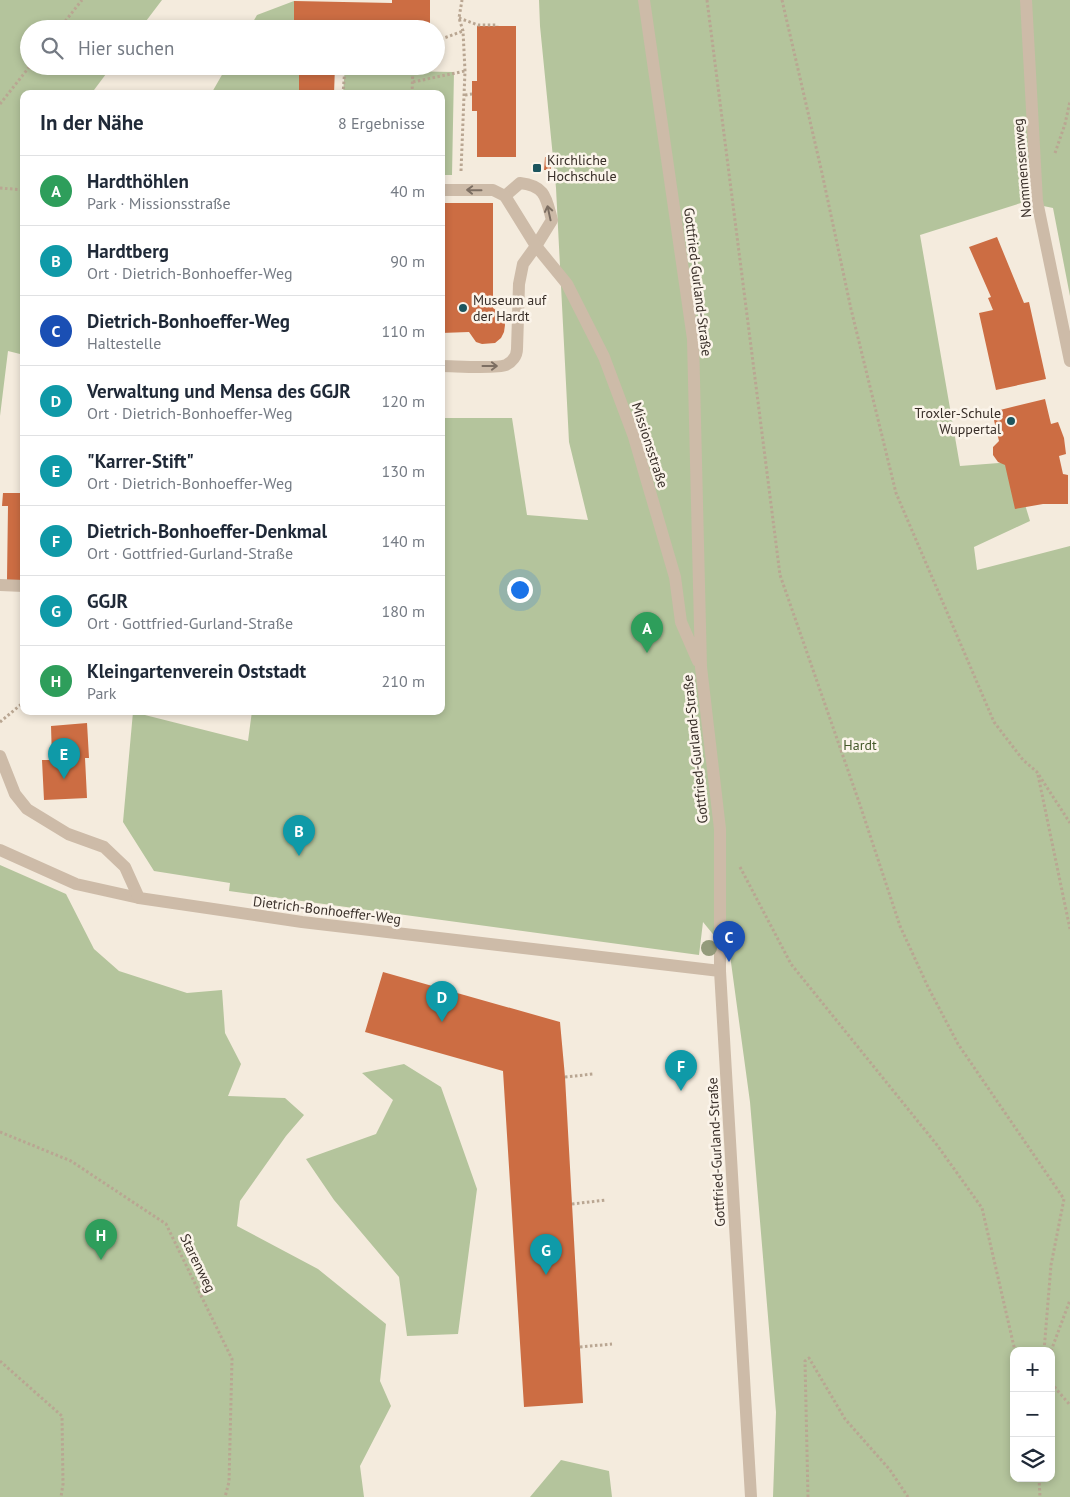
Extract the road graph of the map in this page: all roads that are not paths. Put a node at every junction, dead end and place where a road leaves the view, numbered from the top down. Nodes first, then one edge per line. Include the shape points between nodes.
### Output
1 (644, 0) edge
2 (1026, 0) edge
3 (445, 190) edge
4 (506, 196) junction
5 (536, 246) junction
6 (1070, 361) edge
7 (445, 366) edge
8 (0, 586) edge
9 (20, 586) edge
10 (701, 668) junction
11 (0, 756) edge
12 (0, 850) edge
13 (138, 898) junction
14 (720, 971) junction
15 (751, 1497) edge

1 - 10 street, Gottfried-Gurland-Straße via 693,339
2 - 6 street, Nommensenweg via 1037,201
4 -> 3 street via 493,190
4 - 5 street, Missionsstraße
5 -> 4 street via 552,220 545,194 530,184 520,183
7 -> 5 street via 500,366 517,354 519,284 523,264
5 - 10 street, Missionsstraße via 566,284 604,357 634,437 675,577 681,622
8 - 9 street
10 - 14 street, Gottfried-Gurland-Straße via 720,829
11 - 13 street via 15,794 27,809 68,834 104,847 125,867
12 - 13 street, Dietrich-Bonhoeffer-Weg via 76,884
13 - 14 street, Dietrich-Bonhoeffer-Weg via 312,924
14 - 15 street, Gottfried-Gurland-Straße

